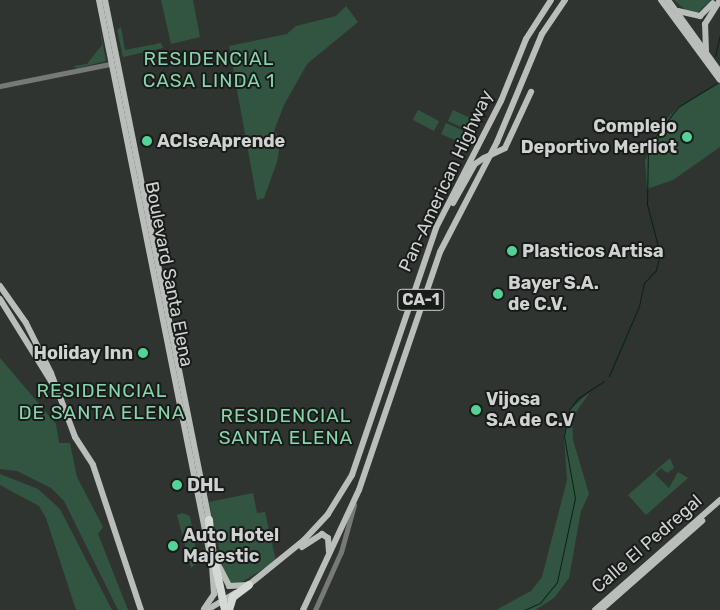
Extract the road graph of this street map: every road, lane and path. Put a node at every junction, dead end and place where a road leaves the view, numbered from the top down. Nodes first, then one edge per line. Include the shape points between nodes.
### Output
1 (99, 0) edge
2 (105, 0) edge
3 (551, 0) edge
4 (564, 0) edge
5 (660, 0) edge
6 (715, 0) edge
7 (720, 0) edge
8 (669, 1) edge
9 (707, 55) junction
10 (114, 62) junction
11 (720, 72) edge
12 (720, 80) edge
13 (0, 86) edge
14 (532, 92) dead end
15 (436, 228) junction
16 (0, 286) edge
17 (161, 295) junction
18 (0, 299) edge
19 (178, 380) junction
20 (54, 387) junction
21 (358, 490) junction
22 (720, 500) edge
23 (720, 505) edge
24 (209, 520) junction
25 (328, 558) junction
26 (284, 559) junction
27 (250, 585) junction
28 (141, 610) edge
29 (206, 610) edge
30 (227, 610) edge
31 (303, 610) edge
32 (315, 610) edge
33 (594, 610) edge
34 (602, 610) edge

1 - 10 main road, Boulevard Santa Elena
2 - 10 main road, Boulevard Santa Elena
3 - 15 main road, Pan-American Highway / CA-1 via 526,39 501,101
4 - 21 main road, Pan-American Highway / CA-1 via 542,34 497,142 433,270
5 - 12 main road
6 - 8 main road via 703,15 694,18 684,16
7 - 9 main road via 705,24
8 - 9 main road
9 - 11 main road
10 - 13 street
10 - 17 main road, Boulevard Santa Elena via 123,90
10 - 17 main road, Boulevard Santa Elena via 154,276
14 - 15 main road, bridge via 510,143 479,160
15 - 26 main road, Pan-American Highway / CA-1 via 355,469 328,514
16 - 20 main road via 26,323
17 - 19 main road, Boulevard Santa Elena via 168,315
17 - 19 main road, Boulevard Santa Elena via 171,360
18 - 20 main road
19 - 24 main road
19 - 29 main road, Boulevard Santa Elena via 213,570 214,594
20 - 28 main road via 97,475
21 - 25 main road, Pan-American Highway / CA-1
21 - 32 street via 341,552
22 - 33 main road, Calle El Pedregal
23 - 34 main road, Calle El Pedregal
24 - 27 main road via 225,583 233,587
24 - 30 highway, bridge via 212,549
25 - 26 main road via 328,538 322,534
25 - 31 main road, Pan-American Highway / CA-1
26 - 27 main road, Pan-American Highway / CA-1
27 - 29 main road, Pan-American Highway / CA-1
27 - 30 highway via 234,597

